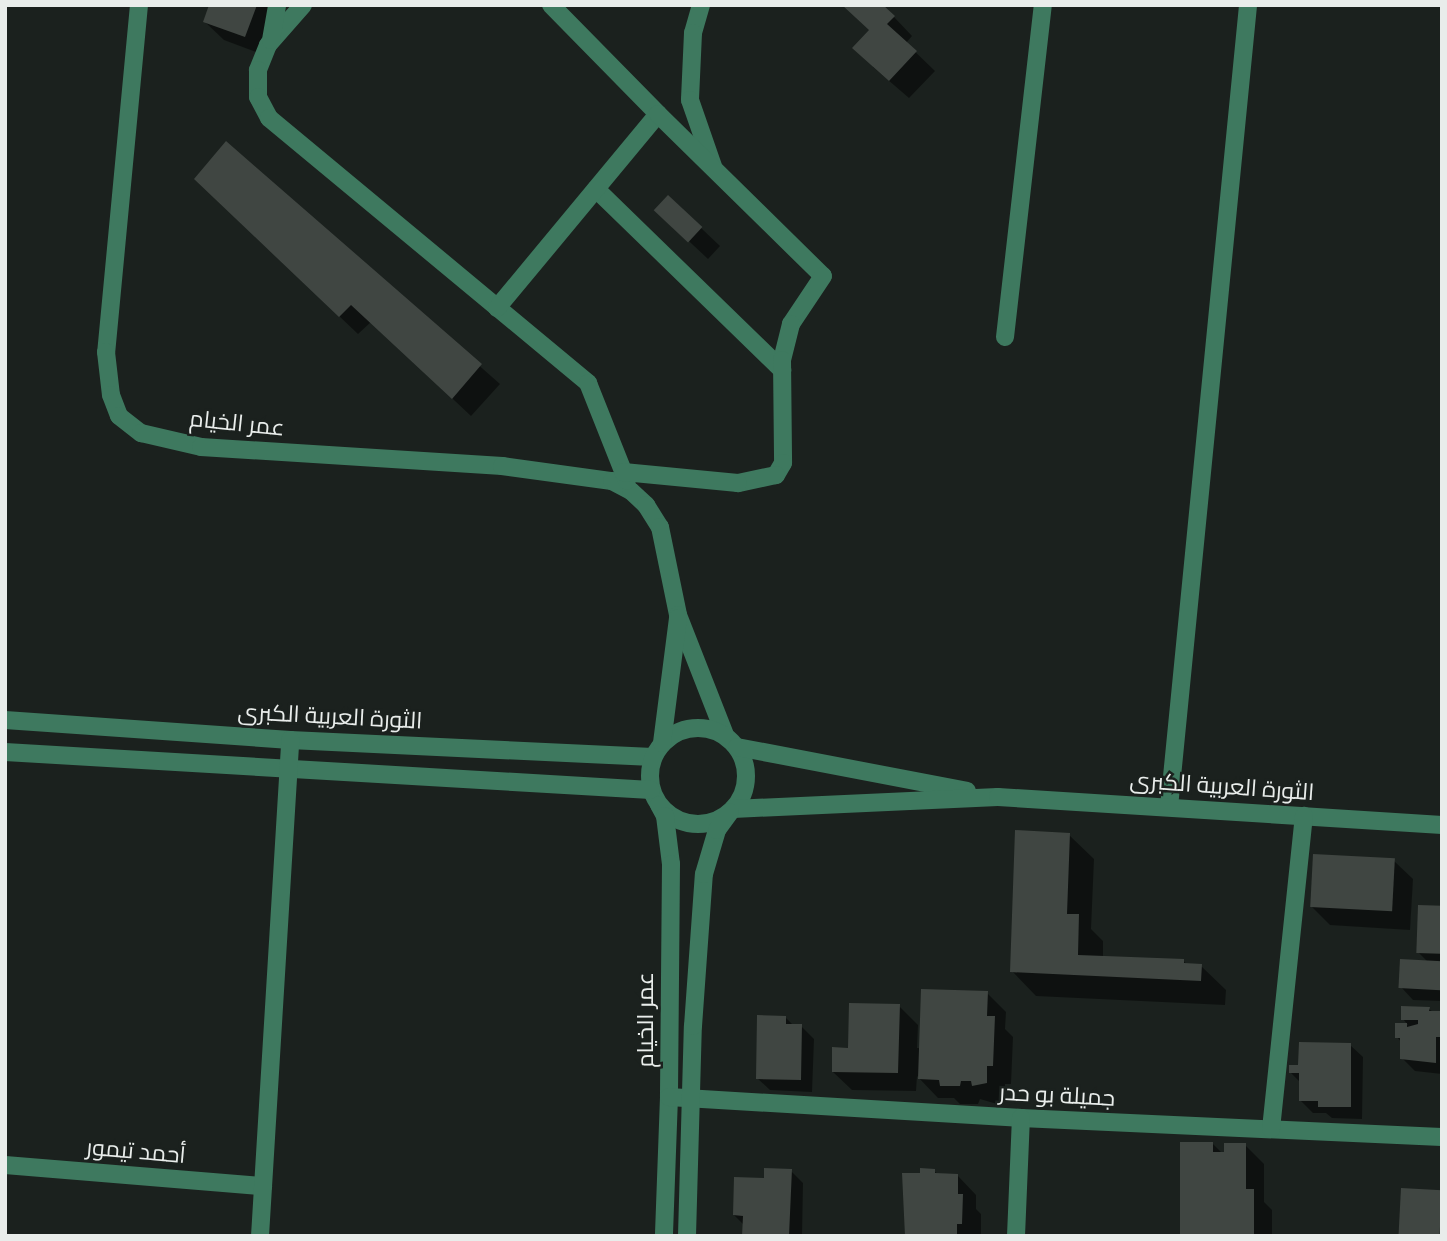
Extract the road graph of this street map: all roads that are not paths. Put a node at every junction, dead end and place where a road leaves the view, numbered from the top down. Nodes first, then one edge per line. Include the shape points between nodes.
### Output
1 (139, 5) edge
2 (277, 5) edge
3 (303, 5) edge
4 (551, 5) edge
5 (701, 5) edge
6 (1043, 5) edge
7 (1248, 5) edge
8 (270, 42) junction
9 (658, 114) junction
10 (714, 170) junction
11 (596, 188) junction
12 (497, 308) junction
13 (1005, 337) dead end
14 (782, 370) junction
15 (624, 472) junction
16 (631, 491) junction
17 (678, 615) junction
18 (5, 720) edge
19 (290, 740) junction
20 (731, 741) junction
21 (658, 750) junction
22 (5, 751) edge
23 (287, 768) junction
24 (998, 797) junction
25 (655, 798) junction
26 (1169, 807) junction
27 (732, 811) junction
28 (1304, 816) junction
29 (1442, 825) edge
30 (669, 1097) junction
31 (691, 1098) junction
32 (1021, 1118) junction
33 (1271, 1129) junction
34 (1442, 1137) edge
35 (5, 1165) edge
36 (263, 1186) junction
37 (260, 1236) edge
38 (664, 1236) edge
39 (687, 1236) edge
40 (1016, 1236) edge

1 - 16 street, عمر الخيام via 106,352 111,395 119,416 141,433 201,447 502,466 612,481
2 - 8 street
3 - 8 street
4 - 9 street
5 - 10 street via 693,33 690,100
6 - 13 street
7 - 26 street
8 - 12 street via 258,70 258,97 270,118
9 - 10 street
9 - 11 street
10 - 14 street via 823,276 791,324
11 - 12 street
11 - 14 street
12 - 15 street via 588,383
14 - 15 street via 783,463 776,475 738,483
15 - 16 street
16 - 17 street, عمر الخيام via 660,527
17 - 20 street, عمر الخيام
17 - 21 street, عمر الخيام
18 - 19 street, الثورة العربية الكبرى
19 - 21 street, الثورة العربية الكبرى
19 - 23 street
20 - 21 street via 709,729 692,728 676,733
20 - 24 street, الثورة العربية الكبرى
20 - 27 street via 745,762 747,779
21 - 25 street via 649,774
22 - 23 street
23 - 25 street
23 - 36 street
24 - 26 street, الثورة العربية الكبرى
24 - 27 street, الثورة العربية الكبرى
25 - 27 street via 671,817 687,823 720,820
25 - 30 street, عمر الخيام via 665,816 671,864
26 - 28 street, الثورة العربية الكبرى
27 - 31 street, عمر الخيام via 717,830 705,864
28 - 29 street, الثورة العربية الكبرى
28 - 33 street
30 - 31 street, جميلة بو حدر
30 - 38 street, عمر الخيام
31 - 32 street, جميلة بو حدر
31 - 39 street, عمر الخيام
32 - 33 street, جميلة بو حدر
32 - 40 street
33 - 34 street, جميلة بو حدر
35 - 36 street, أحمد تيمور
36 - 37 street

